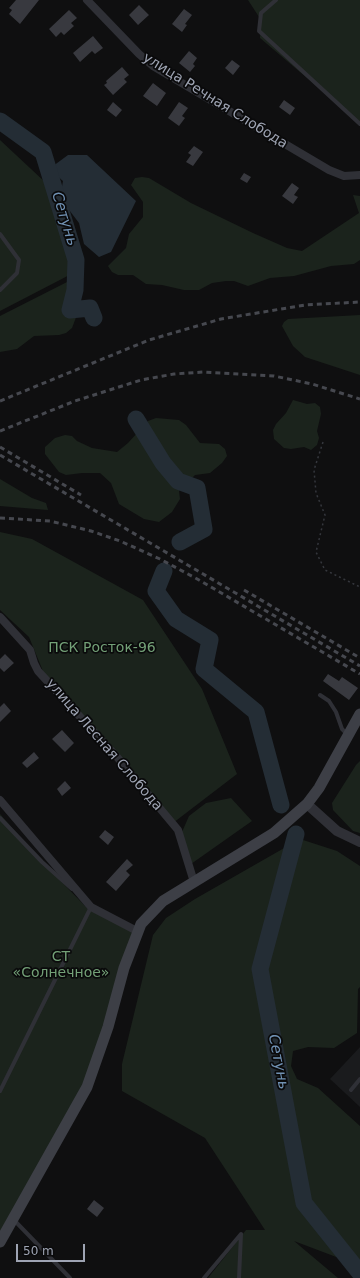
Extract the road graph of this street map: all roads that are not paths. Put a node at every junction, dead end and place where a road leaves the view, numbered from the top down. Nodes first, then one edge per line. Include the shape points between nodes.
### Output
1 (87, 0) edge
2 (276, 0) edge
3 (360, 124) edge
4 (360, 176) edge
5 (0, 234) edge
6 (0, 290) edge
7 (0, 617) edge
8 (320, 696) dead end
9 (360, 714) edge
10 (349, 735) junction
11 (0, 800) edge
12 (307, 804) junction
13 (0, 818) edge
14 (360, 842) edge
15 (194, 882) junction
16 (91, 907) junction
17 (137, 931) junction
18 (360, 1079) edge
19 (351, 1090) dead end
20 (0, 1091) edge
21 (13, 1219) junction
22 (0, 1242) edge
23 (70, 1278) edge
24 (204, 1278) edge
25 (239, 1278) edge

1 - 4 street, улица Речная Слобода via 153,66 329,170 344,176
2 - 3 lane via 261,13 259,31
5 - 6 lane via 19,260 17,272
7 - 15 street, улица Лесная Слобода via 30,650 38,671 79,714 176,826
8 - 10 lane via 329,701 342,729
9 - 10 main road
10 - 12 main road
11 - 16 street
12 - 14 street via 337,831
12 - 15 main road via 274,833
13 - 16 lane via 42,862
15 - 17 main road via 163,901 146,917
16 - 17 street
16 - 20 lane
17 - 21 main road via 87,1087
18 - 19 lane
21 - 22 main road
21 - 23 lane
24 - 25 lane via 241,1234

